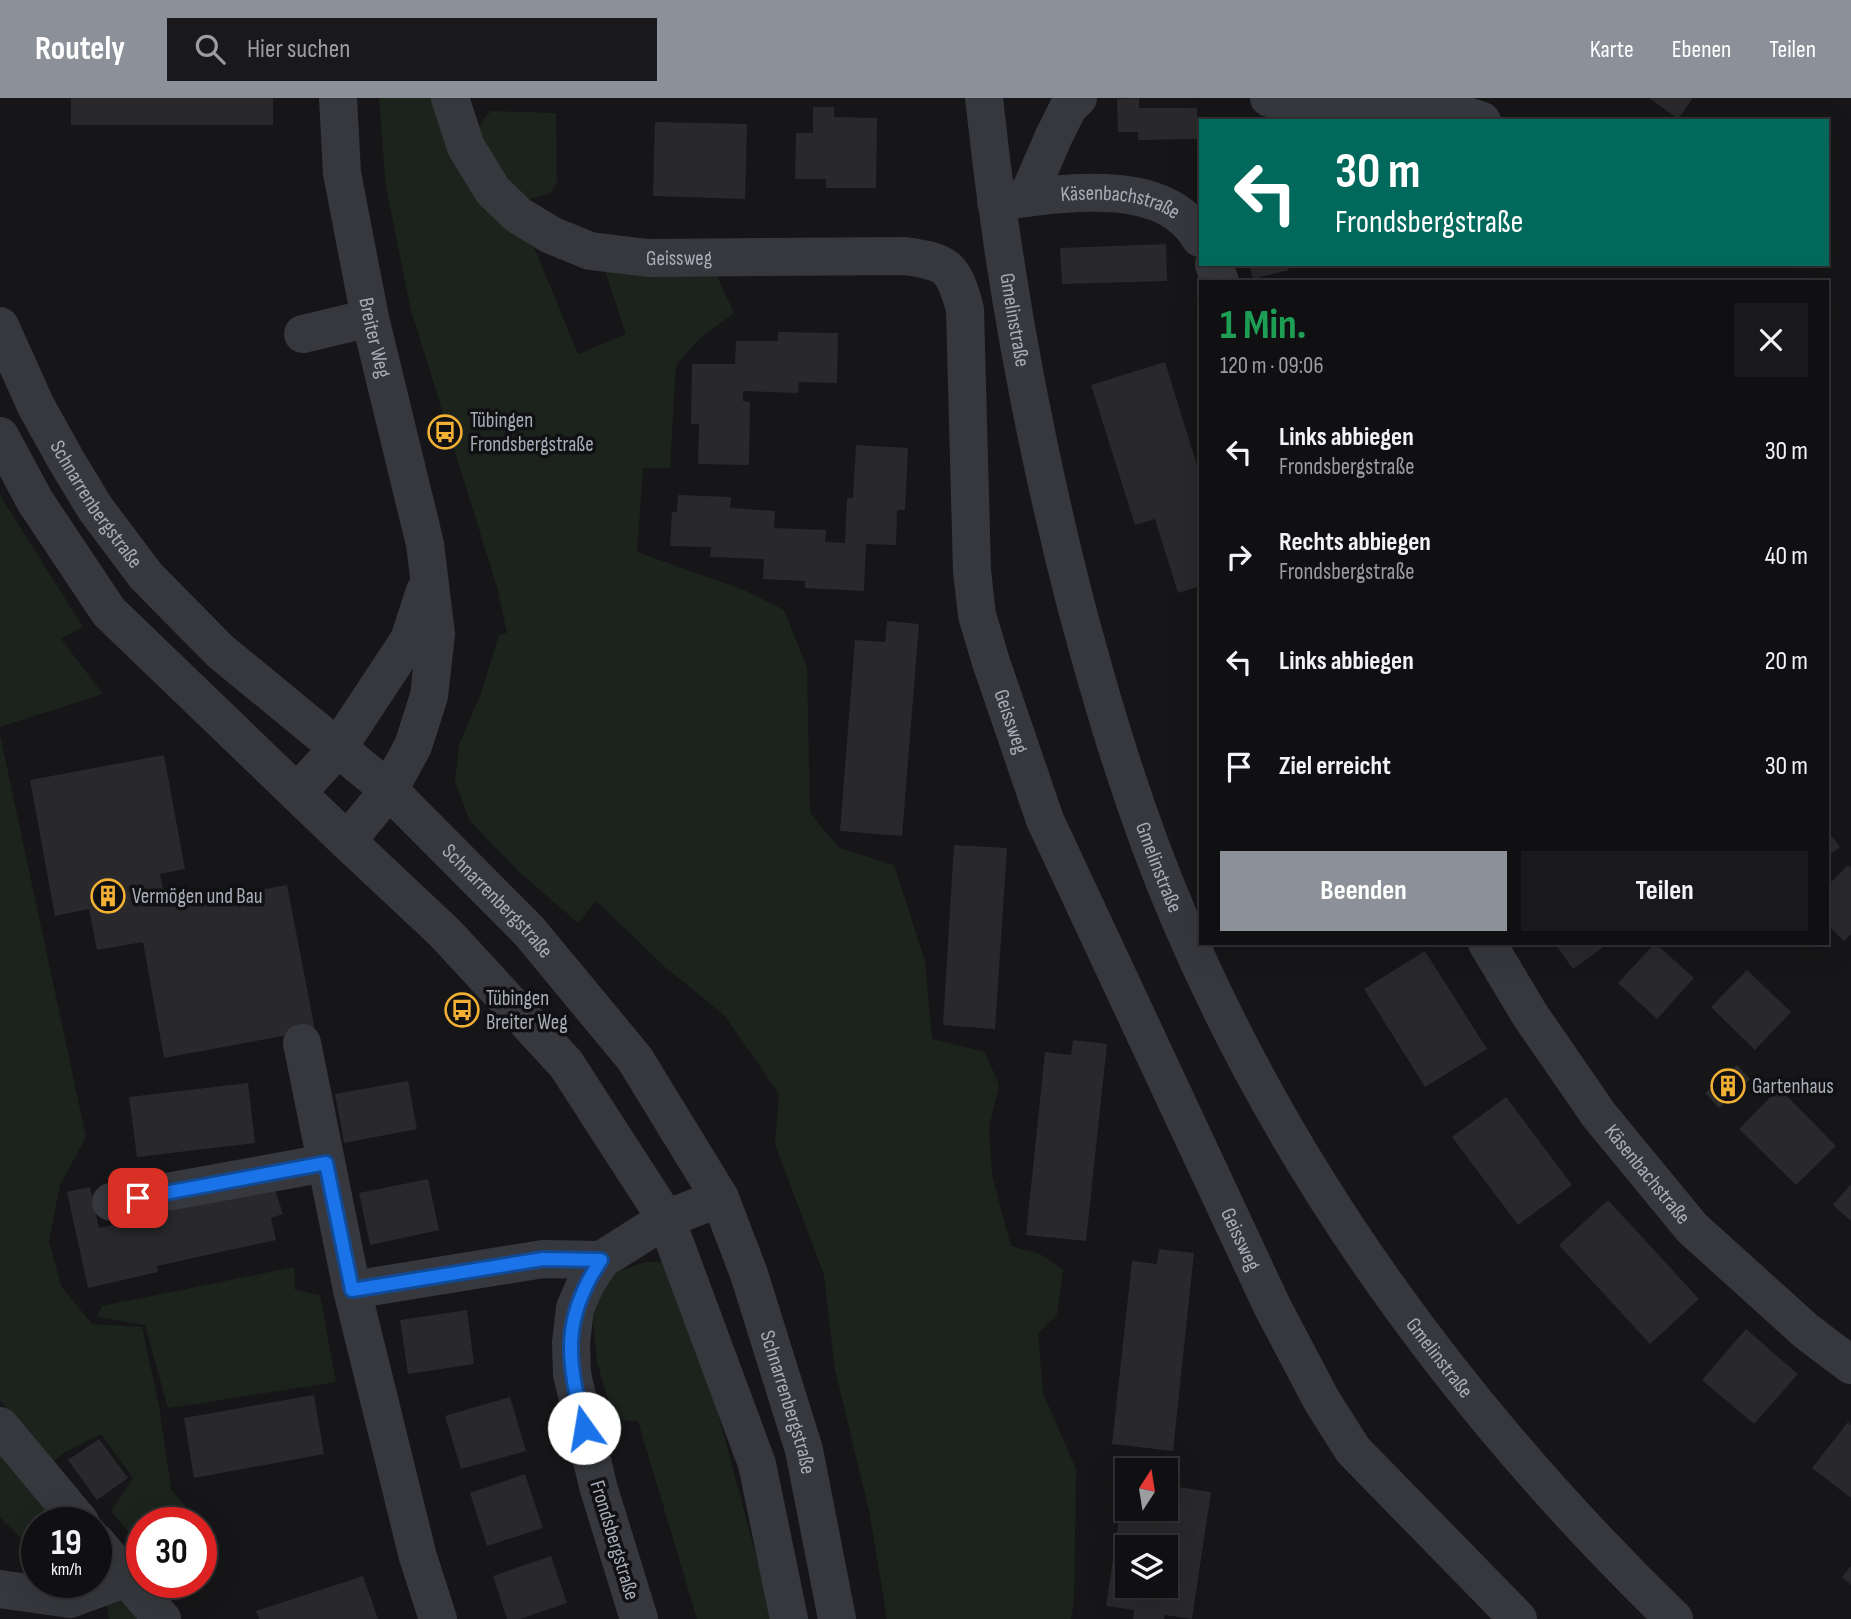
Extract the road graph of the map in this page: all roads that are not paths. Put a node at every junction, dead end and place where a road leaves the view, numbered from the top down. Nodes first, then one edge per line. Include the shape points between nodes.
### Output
1 (338, 98) edge
2 (450, 98) edge
3 (984, 98) edge
4 (1079, 98) edge
5 (1269, 98) edge
6 (1476, 119) edge
7 (1012, 200) junction
8 (1199, 236) edge
9 (370, 318) junction
10 (0, 326) edge
11 (303, 334) dead end
12 (0, 436) edge
13 (430, 576) junction
14 (337, 749) junction
15 (388, 790) junction
16 (297, 793) junction
17 (346, 841) junction
18 (1489, 945) edge
19 (302, 1043) dead end
20 (326, 1163) junction
21 (720, 1198) junction
22 (111, 1202) dead end
23 (666, 1219) junction
24 (601, 1260) junction
25 (352, 1290) junction
26 (1851, 1365) edge
27 (0, 1426) edge
28 (68, 1507) edge
29 (112, 1561) edge
30 (126, 1577) edge
31 (126, 1579) edge
32 (0, 1589) edge
33 (144, 1598) edge
34 (77, 1607) edge
35 (1671, 1618) edge
36 (162, 1619) edge
37 (438, 1619) edge
38 (639, 1619) edge
39 (789, 1619) edge
40 (837, 1619) edge
41 (1518, 1619) edge

1 - 9 street, Breiter Weg via 342,173
2 - 41 street, Geissweg via 466,147 493,191 551,235 590,251 648,258 905,256 932,260 949,269 965,309 977,615 1045,820 1272,1306 1322,1401 1353,1450
3 - 7 street, Gmelinstraße
4 - 7 street, Käsenbachstraße via 1069,106
5 - 6 street via 1322,104 1391,99 1436,105
7 - 8 street, Käsenbachstraße via 1134,195 1164,203 1192,224
7 - 35 street, Gmelinstraße via 1017,332 1046,482 1098,685 1178,915 1288,1134 1374,1271 1487,1420
9 - 11 street
9 - 13 street, Breiter Weg
10 - 14 street, Schnarrenbergstraße via 66,460 146,576 220,651
12 - 16 street via 35,501 109,612
13 - 14 street, Breiter Weg via 410,640
13 - 15 street, Breiter Weg via 436,634 429,696 412,746
14 - 15 street, Schnarrenbergstraße
14 - 16 street, Breiter Weg
15 - 17 street, Breiter Weg
15 - 21 street, Schnarrenbergstraße via 529,931 635,1059
16 - 17 street
17 - 23 street via 445,933 566,1064
18 - 26 street, Käsenbachstraße via 1530,1015 1599,1115 1692,1228 1806,1331
19 - 20 street
20 - 22 street
20 - 25 street
21 - 23 street, Frondsbergstraße
21 - 40 street, Schnarrenbergstraße via 804,1450
23 - 24 street, Frondsbergstraße
23 - 39 street via 757,1464
24 - 25 street via 543,1259
24 - 38 street, Frondsbergstraße via 575,1308 572,1374 598,1486
25 - 37 street via 418,1557
27 - 28 street
29 - 30 street
31 - 34 street
32 - 34 street
33 - 36 street

